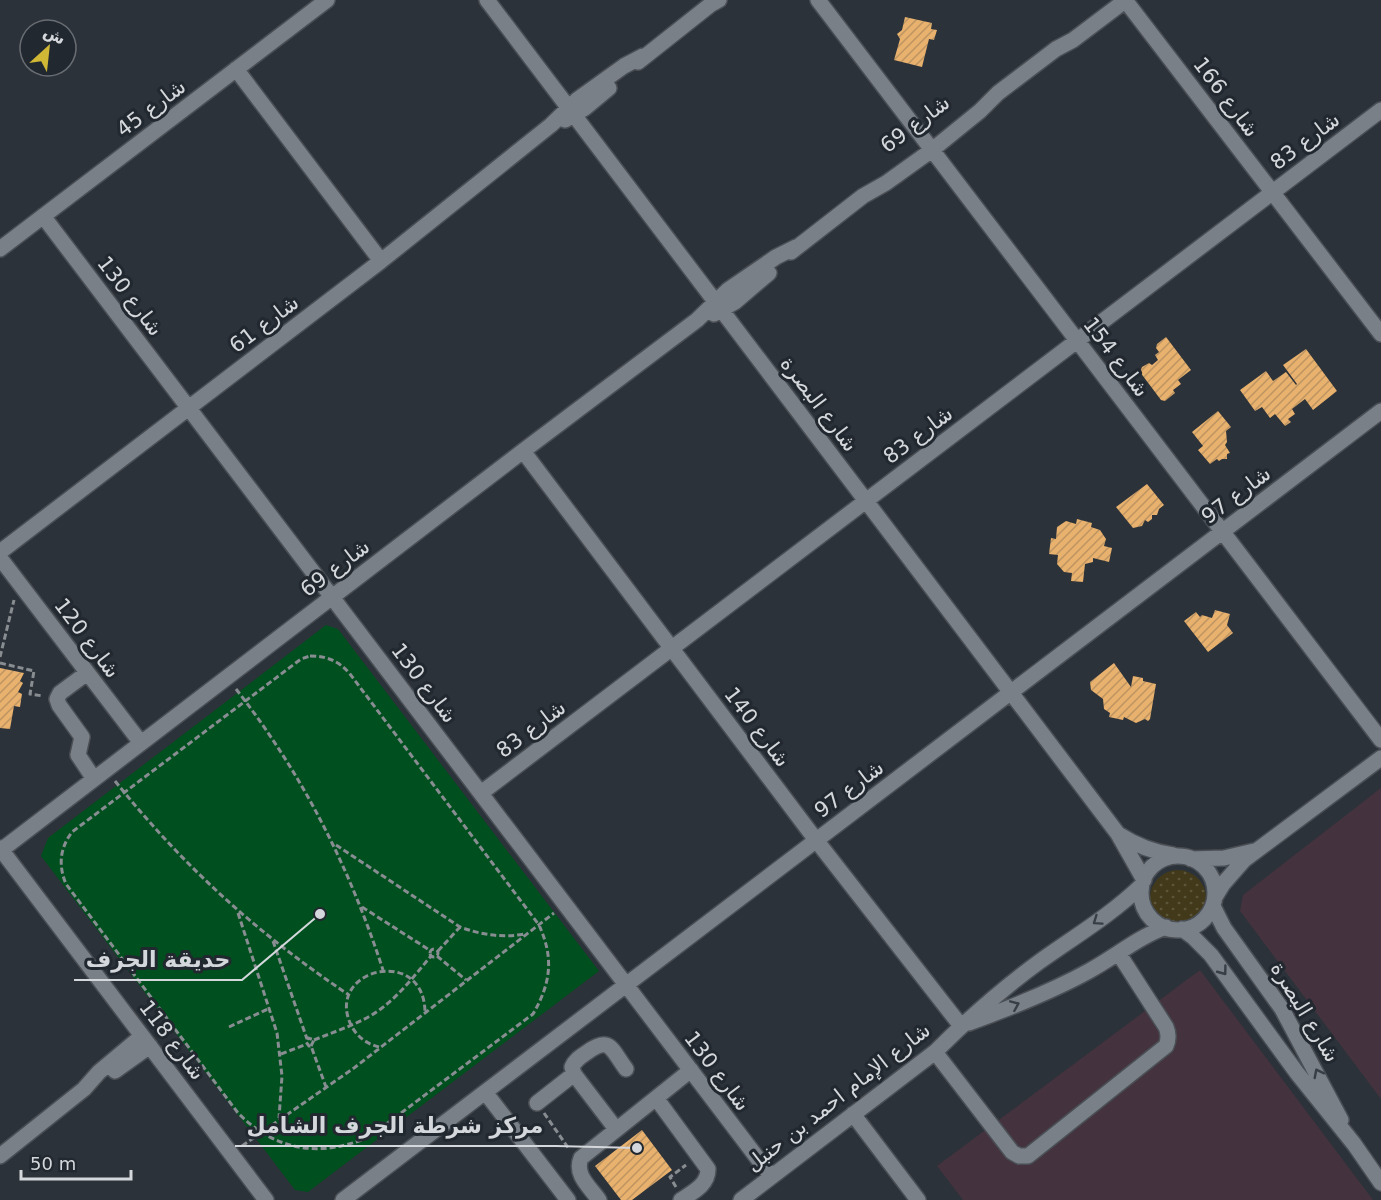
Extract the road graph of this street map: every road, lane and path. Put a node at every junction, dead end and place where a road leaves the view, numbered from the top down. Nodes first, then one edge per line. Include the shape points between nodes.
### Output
1 (327, 0) edge
2 (487, 0) edge
3 (818, 0) edge
4 (1110, 0) edge
5 (1126, 0) edge
6 (714, 2) edge
7 (1056, 49) junction
8 (236, 69) junction
9 (1381, 110) edge
10 (571, 111) junction
11 (929, 146) junction
12 (1272, 192) junction
13 (43, 216) junction
14 (0, 249) edge
15 (381, 261) junction
16 (718, 306) junction
17 (1381, 334) edge
18 (1077, 341) junction
19 (189, 408) junction
20 (1381, 411) edge
21 (523, 451) junction
22 (866, 501) junction
23 (1223, 532) junction
24 (0, 552) edge
25 (0, 558) edge
26 (18, 582) junction
27 (332, 597) junction
28 (672, 648) junction
29 (0, 657) edge
30 (0, 663) edge
31 (87, 673) junction
32 (227, 677) junction
33 (1011, 692) junction
34 (57, 699) junction
35 (245, 700) junction
36 (1381, 740) edge
37 (141, 743) junction
38 (1381, 758) edge
39 (100, 775) junction
40 (124, 792) junction
41 (481, 793) junction
42 (1118, 834) junction
43 (816, 840) junction
44 (334, 844) junction
45 (0, 850) edge
46 (1256, 850) junction
47 (1185, 857) junction
48 (1143, 882) junction
49 (1214, 901) junction
50 (565, 905) junction
51 (361, 906) junction
52 (237, 911) junction
53 (539, 925) junction
54 (460, 927) junction
55 (1166, 927) junction
56 (1182, 929) junction
57 (527, 934) junction
58 (273, 941) junction
59 (438, 951) junction
60 (431, 953) junction
61 (1119, 954) junction
62 (437, 956) junction
63 (382, 970) junction
64 (411, 979) junction
65 (466, 980) junction
66 (626, 986) junction
67 (349, 995) junction
68 (269, 1009) junction
69 (425, 1014) junction
70 (351, 1025) junction
71 (961, 1026) junction
72 (229, 1027) dead end
73 (307, 1039) junction
74 (314, 1040) junction
75 (146, 1041) junction
76 (309, 1045) junction
77 (380, 1047) junction
78 (935, 1052) junction
79 (281, 1054) junction
80 (626, 1069) dead end
81 (691, 1070) junction
82 (574, 1074) junction
83 (326, 1087) junction
84 (485, 1092) junction
85 (656, 1098) junction
86 (537, 1103) joint
87 (853, 1114) junction
88 (279, 1119) junction
89 (616, 1129) junction
90 (260, 1132) junction
91 (1354, 1144) junction
92 (231, 1154) junction
93 (699, 1155) junction
94 (0, 1156) edge
95 (579, 1163) junction
96 (771, 1176) junction
97 (1381, 1183) edge
98 (682, 1199) edge
99 (266, 1200) edge
100 (343, 1200) edge
101 (568, 1200) edge
102 (600, 1200) edge
103 (741, 1200) edge
104 (918, 1200) edge

1 - 8 street, شارع 45
2 - 10 street, شارع البصرة
3 - 11 street, شارع 154
4 - 7 street, شارع 69
5 - 7 street, شارع 69
5 - 12 street, شارع 166
6 - 10 street, شارع 61 via 624,66
7 - 11 street, شارع 69 via 998,93 979,102
8 - 13 street, شارع 45
8 - 15 street
9 - 12 street, شارع 83
10 - 15 street, شارع 61
10 - 16 street, شارع البصرة
11 - 16 street, شارع 69 via 877,180 863,196 796,247 776,257
11 - 18 street, شارع 154
12 - 17 street, شارع 166
12 - 18 street, شارع 83
13 - 14 street, شارع 45
13 - 19 street, شارع 130
15 - 19 street, شارع 61
16 - 21 street, شارع 69
16 - 22 street, شارع البصرة
18 - 22 street, شارع 83
18 - 23 street, شارع 154
19 - 24 street, شارع 61
19 - 27 street, شارع 130
20 - 23 street, شارع 97
21 - 27 street, شارع 69
21 - 28 street, شارع 140
22 - 28 street, شارع 83
22 - 33 street, شارع البصرة
23 - 33 street, شارع 97
23 - 36 street, شارع 154
25 - 26 street, شارع 120
26 - 29 path
26 - 31 street, شارع 120
27 - 32 street, شارع 69
27 - 41 street, شارع 130
28 - 41 street, شارع 83
28 - 43 street, شارع 140
30 - 34 path via 34,671 30,694
31 - 34 street
31 - 37 street, شارع 120
32 - 35 path
32 - 37 street, شارع 69
33 - 42 street, شارع البصرة
33 - 43 street, شارع 97
34 - 39 street via 82,737 78,755
35 - 40 path
35 - 44 path via 287,760
35 - 53 path via 301,658 328,658 344,667
37 - 39 street, شارع 69
38 - 46 street
39 - 40 path
39 - 45 street, شارع 69
40 - 52 path via 170,846
40 - 90 path via 66,839 60,857 62,875 238,1113
41 - 50 street, شارع 130
42 - 47 street, شارع البصرة via 1147,849
42 - 48 street, شارع البصرة
43 - 66 street, شارع 97
43 - 71 street, شارع 140
44 - 51 path
44 - 54 path
45 - 75 street, شارع 118
46 - 47 street via 1224,858
46 - 49 street via 1233,872
47 - 48 street via 1161,860
47 - 49 street via 1210,874
48 - 55 street via 1146,910
48 -> 71 street, شارع الإمام احمد بن حنبل via 1110,912 1021,976
49 - 56 street via 1198,924
91 -> 49 street, شارع البصرة via 1294,1029 1224,928
50 - 53 path
50 - 66 street, شارع 130
51 - 60 path
51 - 63 path
52 - 58 path
52 - 68 path
53 - 57 path
53 - 90 path via 547,942 549,968 544,993 533,1014 378,1130 356,1143 314,1149 284,1143
54 - 57 path via 500,936
54 - 59 path
55 - 56 street
55 - 61 street, شارع الإمام احمد بن حنبل
56 -> 91 street, شارع البصرة via 1211,955
57 - 65 path
58 - 67 path
58 - 73 path
59 - 60 path
59 - 62 path
60 - 62 path
60 - 64 path
71 -> 61 street, شارع الإمام احمد بن حنبل via 1059,986
61 - 78 street via 1166,1027 1168,1042 1028,1156 1012,1152
62 - 65 path
63 - 64 path
63 - 67 path via 362,978
64 - 69 path via 423,998
64 - 70 path via 378,1011
65 - 69 path
66 - 81 street, شارع 130
66 - 84 street, شارع 97
67 - 70 path
68 - 72 path
68 - 79 path
69 - 77 path
70 - 74 path
70 - 77 path via 366,1042
71 - 78 street, شارع الإمام احمد بن حنبل
73 - 74 path
73 - 76 path
74 - 76 path
75 - 92 street, شارع 118
75 - 94 street via 99,1072 84,1089
76 - 79 path
76 - 83 path
77 - 83 path
78 - 87 street, شارع الإمام احمد بن حنبل
79 - 88 path
80 - 82 street via 609,1046 600,1043 576,1060
81 - 85 street
81 - 96 street, شارع 130
82 - 86 street
82 - 89 street
83 - 88 path
84 - 100 street, شارع 97
84 - 101 street
85 - 89 street
85 - 93 street
86 - 95 path
87 - 96 street, شارع الإمام احمد بن حنبل
87 - 104 street
88 - 90 path
89 - 95 street via 585,1153
90 - 92 path
91 - 97 street, شارع البصرة
92 - 99 street, شارع 118
93 - 98 street via 708,1169 707,1179
93 - 98 path via 670,1177
95 - 102 street via 580,1175
96 - 103 street, شارع الإمام احمد بن حنبل

